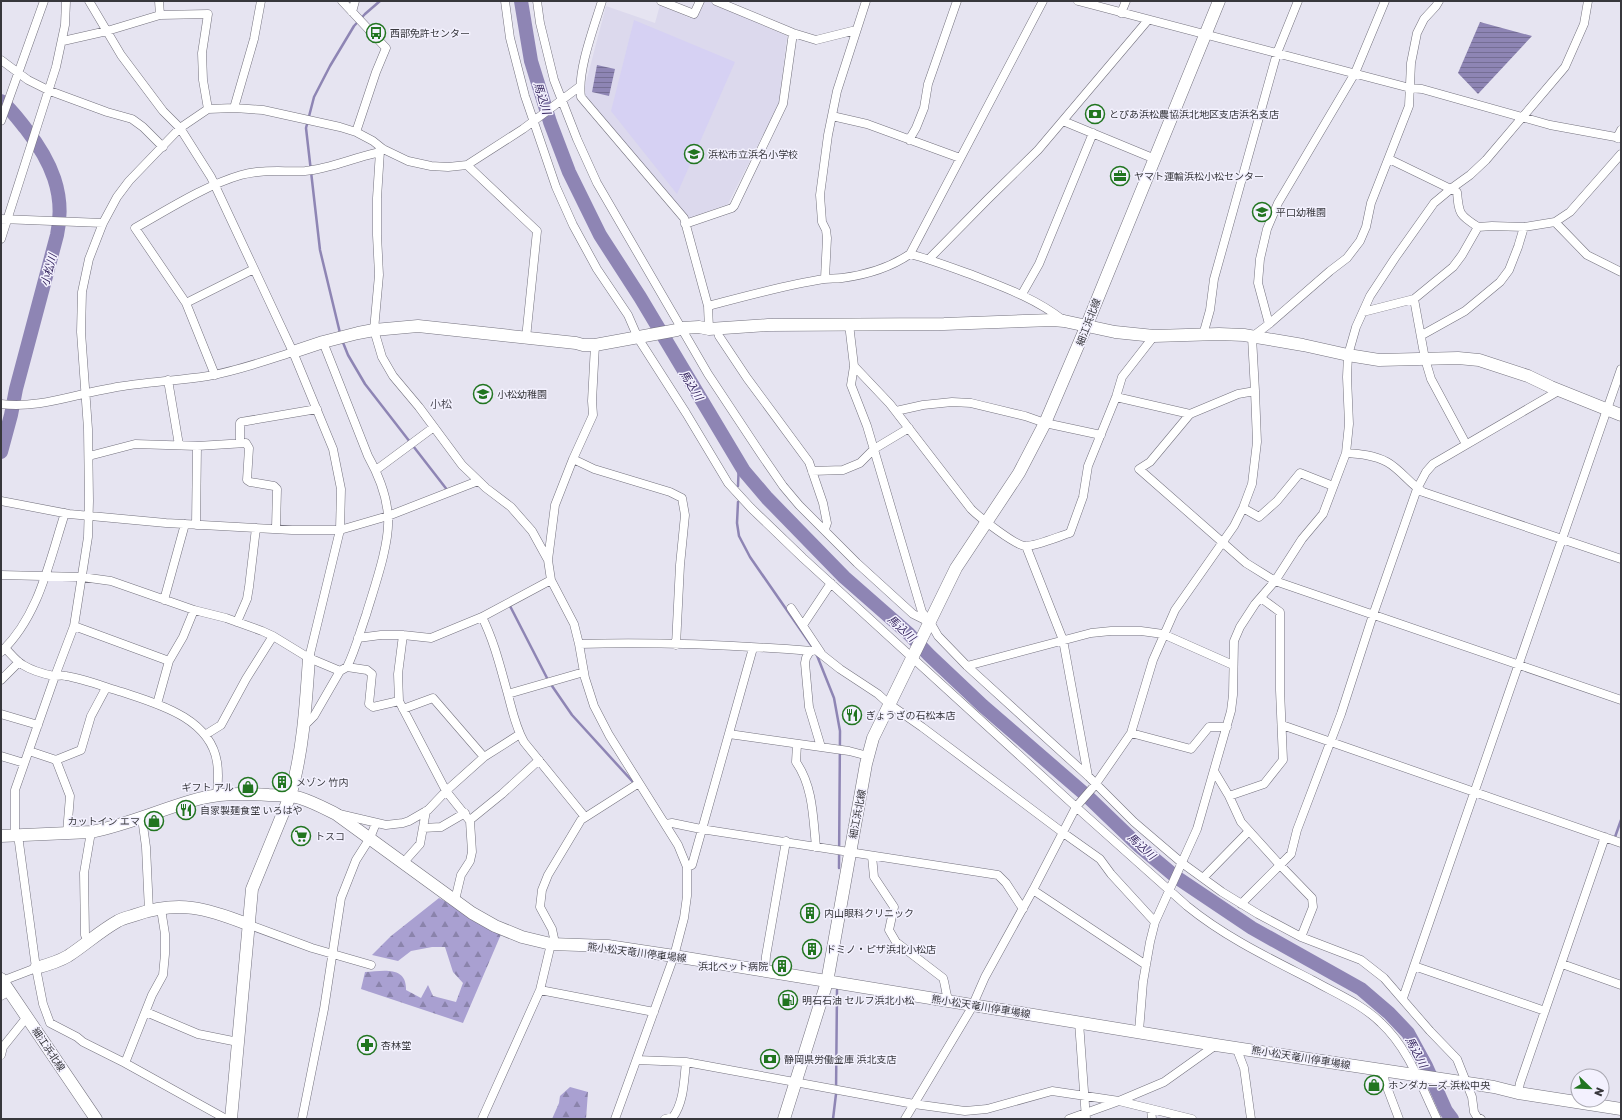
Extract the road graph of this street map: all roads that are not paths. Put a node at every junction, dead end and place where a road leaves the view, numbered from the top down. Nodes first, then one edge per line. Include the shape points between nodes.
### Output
1 (44, 1) edge
2 (66, 1) edge
3 (89, 1) edge
4 (159, 1) edge
5 (261, 1) edge
6 (342, 1) edge
7 (355, 1) edge
8 (505, 1) edge
9 (537, 1) edge
10 (602, 1) edge
11 (661, 1) edge
12 (700, 1) edge
13 (716, 1) edge
14 (866, 1) edge
15 (957, 1) edge
16 (1043, 1) edge
17 (1078, 1) edge
18 (1126, 1) edge
19 (1219, 1) edge
20 (1298, 1) edge
21 (1385, 1) edge
22 (1439, 1) edge
23 (1588, 1) edge
24 (1121, 13) junction
25 (354, 14) junction
26 (160, 15) junction
27 (1148, 20) junction
28 (856, 30) junction
29 (107, 31) junction
30 (794, 33) junction
31 (1205, 34) junction
32 (63, 41) junction
33 (1277, 53) junction
34 (1, 60) edge
35 (18, 72) junction
36 (1355, 73) junction
37 (579, 87) junction
38 (1410, 88) junction
39 (50, 91) junction
40 (562, 100) junction
41 (234, 108) junction
42 (208, 109) junction
43 (832, 116) junction
44 (2, 117) edge
45 (1523, 117) junction
46 (534, 121) junction
47 (1063, 121) junction
48 (180, 128) junction
49 (356, 132) junction
50 (1093, 133) junction
51 (1620, 135) edge
52 (909, 140) junction
53 (163, 147) junction
54 (382, 150) junction
55 (1621, 154) edge
56 (960, 158) junction
57 (1154, 158) junction
58 (1388, 159) junction
59 (468, 165) junction
60 (215, 185) junction
61 (1452, 188) junction
62 (4, 219) edge
63 (1555, 222) junction
64 (103, 223) junction
65 (685, 224) junction
66 (1478, 227) junction
67 (1524, 227) junction
68 (1, 239) edge
69 (910, 254) junction
70 (929, 259) junction
71 (254, 269) junction
72 (1621, 272) edge
73 (825, 278) junction
74 (1022, 294) junction
75 (1414, 299) junction
76 (186, 303) junction
77 (708, 306) junction
78 (1363, 312) junction
79 (1064, 321) junction
80 (849, 324) junction
81 (1269, 324) junction
82 (1086, 327) junction
83 (680, 329) junction
84 (713, 329) junction
85 (374, 330) junction
86 (1204, 334) junction
87 (1154, 336) junction
88 (1422, 336) junction
89 (640, 337) junction
90 (1252, 337) junction
91 (526, 338) junction
92 (323, 342) junction
93 (595, 345) junction
94 (293, 352) junction
95 (1348, 355) junction
96 (1426, 359) junction
97 (854, 366) junction
98 (1621, 369) edge
99 (215, 374) junction
100 (168, 380) junction
101 (1560, 390) junction
102 (1255, 391) junction
103 (86, 392) junction
104 (1116, 397) junction
105 (4, 404) edge
106 (317, 409) junction
107 (1607, 410) junction
108 (896, 411) junction
109 (1190, 414) junction
110 (1621, 415) edge
111 (1045, 422) junction
112 (434, 427) junction
113 (909, 428) junction
114 (1101, 435) junction
115 (240, 443) junction
116 (1466, 444) junction
117 (179, 445) junction
118 (197, 446) junction
119 (874, 449) junction
120 (1346, 453) junction
121 (89, 456) junction
122 (573, 459) junction
123 (376, 470) junction
124 (812, 471) junction
125 (478, 481) junction
126 (1334, 486) junction
127 (1417, 489) junction
128 (1, 501) edge
129 (1243, 508) junction
130 (65, 513) junction
131 (88, 516) junction
132 (388, 516) junction
133 (987, 522) junction
134 (185, 524) junction
135 (196, 525) junction
136 (256, 528) junction
137 (276, 528) junction
138 (825, 529) junction
139 (340, 530) junction
140 (1563, 539) junction
141 (1223, 542) junction
142 (1026, 546) junction
143 (548, 560) junction
144 (1621, 560) edge
145 (1, 574) edge
146 (44, 576) junction
147 (82, 577) junction
148 (551, 580) junction
149 (1275, 581) junction
150 (831, 583) junction
151 (1261, 598) junction
152 (164, 600) junction
153 (791, 608) dead end
154 (194, 610) junction
155 (1373, 615) junction
156 (482, 617) junction
157 (237, 622) junction
158 (803, 625) junction
159 (929, 625) junction
160 (74, 626) junction
161 (1163, 634) junction
162 (403, 635) junction
163 (273, 636) junction
164 (358, 638) junction
165 (1063, 640) junction
166 (579, 644) junction
167 (676, 645) junction
168 (753, 648) junction
169 (3, 650) edge
170 (815, 652) junction
171 (914, 657) junction
172 (309, 658) junction
173 (169, 661) junction
174 (19, 662) junction
175 (1233, 665) junction
176 (967, 666) junction
177 (1518, 666) junction
178 (343, 669) junction
179 (584, 672) junction
180 (55, 676) junction
181 (1, 680) edge
182 (106, 688) junction
183 (508, 694) junction
184 (1621, 700) edge
185 (399, 701) junction
186 (157, 704) junction
187 (889, 704) junction
188 (403, 710) junction
189 (1, 714) edge
190 (38, 725) junction
191 (1282, 725) junction
192 (304, 726) junction
193 (1227, 727) junction
194 (1130, 733) junction
195 (520, 734) junction
196 (729, 734) junction
197 (205, 735) junction
198 (1330, 742) junction
199 (797, 744) junction
200 (821, 747) junction
201 (29, 751) junction
202 (1, 756) edge
203 (868, 756) junction
204 (484, 757) junction
205 (56, 760) junction
206 (539, 760) junction
207 (24, 763) junction
208 (1214, 771) junction
209 (1088, 776) junction
210 (639, 783) junction
211 (1094, 786) junction
212 (446, 792) junction
213 (1475, 792) junction
214 (217, 795) junction
215 (290, 796) junction
216 (1229, 796) junction
217 (1076, 806) junction
218 (426, 811) junction
219 (336, 814) junction
220 (467, 816) junction
221 (585, 817) junction
222 (142, 818) junction
223 (376, 823) junction
224 (666, 824) junction
225 (423, 828) junction
226 (701, 829) junction
227 (1250, 831) junction
228 (91, 832) junction
229 (1062, 832) junction
230 (67, 833) junction
231 (17, 835) junction
232 (1, 836) edge
233 (1605, 837) junction
234 (370, 838) junction
235 (786, 841) junction
236 (1621, 843) edge
237 (816, 847) junction
238 (843, 851) junction
239 (872, 856) junction
240 (404, 862) junction
241 (1279, 864) junction
242 (1181, 866) junction
243 (687, 867) junction
244 (1203, 878) junction
245 (1033, 890) junction
246 (1170, 891) junction
247 (456, 900) junction
248 (1241, 904) junction
249 (161, 909) junction
250 (1023, 909) junction
251 (148, 911) junction
252 (1156, 922) junction
253 (247, 924) junction
254 (1301, 937) junction
255 (88, 941) junction
256 (553, 944) junction
257 (334, 954) junction
258 (674, 956) junction
259 (1562, 964) junction
260 (371, 965) dead end
261 (1146, 965) junction
262 (1414, 966) junction
263 (36, 968) junction
264 (765, 971) junction
265 (827, 982) junction
266 (1621, 986) edge
267 (3, 987) edge
268 (540, 990) junction
269 (1403, 998) junction
270 (949, 1001) junction
271 (972, 1005) junction
272 (1545, 1011) junction
273 (146, 1012) junction
274 (654, 1012) junction
275 (27, 1017) junction
276 (1079, 1022) junction
277 (1139, 1032) junction
278 (238, 1042) junction
279 (1216, 1045) junction
280 (1236, 1047) junction
281 (1, 1055) edge
282 (637, 1060) junction
283 (686, 1062) junction
284 (125, 1063) junction
285 (1382, 1070) junction
286 (1420, 1075) junction
287 (796, 1082) junction
288 (1466, 1082) junction
289 (1518, 1094) junction
290 (1084, 1097) junction
291 (1120, 1101) junction
292 (914, 1104) junction
293 (1151, 1109) junction
294 (1621, 1109) edge
295 (1086, 1116) edge
296 (96, 1119) edge
297 (226, 1119) edge
298 (231, 1119) edge
299 (302, 1119) edge
300 (482, 1119) edge
301 (615, 1119) edge
302 (666, 1119) edge
303 (784, 1119) edge
304 (904, 1119) edge
305 (1069, 1119) edge
306 (1152, 1119) edge
307 (1192, 1119) edge
308 (1251, 1119) edge
309 (1399, 1119) edge
310 (1437, 1119) edge
311 (1481, 1119) edge

1 - 35 street
2 - 32 street
3 - 29 street
4 - 26 street
5 - 41 street via 254,39
6 - 25 street
7 - 25 street
8 - 46 street via 510,38
9 - 40 street via 554,80
10 - 37 street
11 - 12 street via 694,14
13 - 30 street
14 - 28 street
15 - 52 street via 928,84 924,108
16 - 56 street
17 - 24 street
18 - 24 street
19 - 31 main road, 細江浜北線
20 - 33 street
21 - 36 street
22 - 38 street via 1417,33 1411,63
23 - 45 street via 1584,24 1565,67
24 - 27 street
25 - 49 street via 386,48
26 - 29 street
26 - 42 street via 208,14 202,53
27 - 31 street
27 - 47 street
28 - 30 street via 816,40
28 - 43 street
29 - 32 street
29 - 48 street via 142,84
30 - 65 street via 783,104 734,206
31 - 33 street
31 - 57 main road, 細江浜北線
32 - 39 street
33 - 36 street
33 - 86 street via 1214,279
34 - 35 street
35 - 39 street
35 - 44 street
36 - 38 street
36 - 81 street via 1278,203 1267,229 1258,283
37 - 40 street
37 - 65 street via 580,97 684,218
38 - 45 street via 1422,89
38 - 58 street via 1409,106
39 - 53 street via 132,119
39 - 62 street
40 - 46 street
40 - 83 street via 597,183
41 - 42 street
41 - 49 street via 263,110
42 - 48 street
43 - 52 street via 867,124
43 - 73 street via 820,196 822,222 827,238
45 - 51 street via 1572,129
45 - 61 street via 1486,160 1470,176
46 - 59 street
46 - 89 street via 556,187 573,225
47 - 50 street
47 - 70 street via 1038,150
48 - 53 street
48 - 60 street
49 - 54 street via 373,141
50 - 57 street
50 - 74 street via 1039,264
52 - 56 street
53 - 64 street via 116,197
54 - 59 street via 408,161 431,166
54 - 60 street via 306,171 255,172
54 - 85 street via 377,198 379,275
55 - 63 street via 1570,212
56 - 69 street
57 - 82 main road, 細江浜北線
58 - 61 street
58 - 81 street via 1360,241 1347,258
59 - 91 street via 537,231
60 - 71 street
60 - 76 street via 135,228
61 - 66 street via 1457,192 1463,217
61 - 78 street via 1434,203 1370,296
62 - 64 street
62 - 68 street
63 - 67 street
63 - 72 street via 1587,255
64 - 103 street via 87,267 82,292 81,332
65 - 77 street
66 - 67 street
66 - 75 street via 1453,267
67 - 88 street via 1509,270 1500,282 1465,310
69 - 70 street
69 - 73 street via 872,272 842,278
70 - 74 street
71 - 76 street
71 - 94 street
73 - 77 street
74 - 79 street
75 - 78 street
75 - 88 street
76 - 99 street
77 - 84 street
78 - 95 street
79 - 80 main road
79 - 82 main road
80 - 84 main road
80 - 97 street
81 - 90 street
82 - 87 main road
82 - 111 main road, 細江浜北線
83 - 84 main road
83 - 89 main road
83 - 138 street via 779,480
84 - 124 street via 809,462
85 - 91 main road via 424,326
85 - 92 main road
85 - 112 street via 382,357 393,376
86 - 87 main road
86 - 90 main road
87 - 104 street via 1122,377
88 - 96 street
89 - 93 main road
89 - 150 street via 728,483
90 - 95 main road
90 - 102 street
91 - 93 main road
92 - 94 main road
92 - 123 street via 368,456
93 - 122 street via 593,415
94 - 99 street
94 - 106 street
95 - 96 main road via 1379,360
95 - 120 street via 1349,424
96 - 101 main road via 1479,360 1528,376
96 - 116 street via 1442,402
97 - 108 street
97 - 119 street via 850,385 863,413
98 - 107 street
99 - 100 street
100 - 103 street
100 - 117 street
101 - 107 main road
101 - 116 street
102 - 109 street via 1238,394
102 - 129 street via 1256,457 1252,484
103 - 105 street via 40,404
103 - 121 street
104 - 109 street
104 - 114 street
106 - 115 street via 241,422
106 - 139 street via 333,449 339,473 342,497
107 - 110 main road
107 - 140 street
108 - 111 street via 923,405 958,402
108 - 113 street
109 - 141 street via 1150,462 1140,470
111 - 114 street
111 - 133 main road, 細江浜北線 via 1019,473
112 - 123 street
112 - 125 street via 462,465
113 - 119 street
113 - 133 street via 949,483 971,509
114 - 142 street via 1088,466 1083,498 1070,533
115 - 118 street
115 - 137 street via 246,443 249,448 247,480 276,487
116 - 127 street via 1434,464 1426,472
117 - 118 street
117 - 121 street via 135,444
118 - 135 street
119 - 124 street via 860,463 843,470
119 - 159 street via 922,612
120 - 126 street
120 - 127 street via 1365,454 1387,462
121 - 131 street
122 - 143 street via 555,505
122 - 167 street via 594,469 682,498 685,515
123 - 132 street
124 - 138 street via 823,503 827,523
125 - 132 street
125 - 143 street via 511,507 532,531
126 - 129 street via 1300,473 1277,501 1259,517
126 - 149 street via 1323,514 1302,538
127 - 140 street
127 - 155 street
128 - 130 street
129 - 141 street
130 - 131 street
130 - 146 street
131 - 134 street
131 - 147 street via 88,537
132 - 139 street
132 - 164 street via 388,532 377,581
133 - 142 street via 1018,545
133 - 159 main road, 細江浜北線 via 956,568
134 - 135 street
134 - 152 street
135 - 136 street
136 - 137 street
136 - 157 street via 249,587
137 - 139 street
138 - 159 street via 857,563 913,614
139 - 172 street
140 - 144 street
140 - 177 street
141 - 149 street via 1246,563
141 - 161 street via 1175,610
142 - 165 street
143 - 148 street
145 - 146 street
146 - 147 street
146 - 169 street via 38,597 19,632
147 - 152 street via 111,581
147 - 160 street
148 - 156 street
148 - 166 street via 574,624
149 - 151 street
149 - 155 street
150 - 158 street
150 - 171 street
151 - 175 street via 1240,627 1234,641
151 - 191 street via 1280,612
152 - 154 street
153 - 158 street
154 - 157 street
154 - 173 street via 183,637
155 - 177 street
155 - 198 street
156 - 162 street via 430,638
156 - 183 street via 494,646
157 - 163 street
158 - 170 street
159 - 171 main road, 細江浜北線
159 - 176 street
160 - 173 street
160 - 180 street
161 - 165 street via 1110,631
161 - 175 street
161 - 194 street
162 - 164 street
162 - 185 street via 398,674
163 - 172 street
163 - 197 street via 221,725
164 - 178 street
165 - 176 street
165 - 209 street
166 - 167 street
166 - 179 street
167 - 168 street
168 - 170 street
168 - 196 street
169 - 174 street
170 - 187 street
170 - 200 street via 806,658 805,664 808,701
171 - 187 main road, 細江浜北線
171 - 217 street
172 - 178 street
172 - 192 main road
173 - 186 street
174 - 180 street via 31,669
174 - 181 street
175 - 193 street via 1233,694
176 - 209 street
177 - 184 street
177 - 213 street
178 - 185 street via 371,672 369,704 373,708
178 - 192 street via 314,716
179 - 183 street
179 - 210 street via 594,706 608,735
180 - 182 street via 66,676
180 - 190 street
182 - 186 street
182 - 205 street via 91,716 81,750
183 - 195 street
185 - 188 street
186 - 197 street via 178,713
187 - 203 main road, 細江浜北線
187 - 229 street
188 - 204 street via 433,698
188 - 212 street
189 - 190 street
190 - 201 street
191 - 198 street
191 - 216 street via 1283,760 1264,784
192 - 215 main road
193 - 194 street via 1209,727 1191,749
193 - 208 street
194 - 211 street
195 - 204 street
195 - 206 street
196 - 199 street
196 - 226 street
197 - 214 street via 217,761
198 - 213 street
198 - 241 street via 1297,830 1291,854
199 - 200 street
199 - 237 street via 796,762 810,790
200 - 203 street
201 - 205 street
201 - 207 street
202 - 207 street
203 - 238 main road, 細江浜北線
204 - 212 street
205 - 230 street via 70,796
206 - 220 street via 502,794
206 - 221 street
207 - 231 street via 15,790
208 - 216 street
208 - 242 street via 1197,830
209 - 211 street
210 - 221 street
210 - 224 street
211 - 217 street
211 - 242 street
212 - 218 street
212 - 220 street
213 - 233 street
213 - 262 street
214 - 215 main road, 熊小松天竜川停車場線 via 242,793
214 - 222 main road, 熊小松天竜川停車場線
215 - 219 main road, 熊小松天竜川停車場線 via 312,802
215 - 253 main road via 252,884
216 - 227 street via 1241,822
217 - 229 street
217 - 246 street
218 - 223 street via 403,823
218 - 225 street
219 - 223 street
219 - 234 main road, 熊小松天竜川停車場線
220 - 225 street via 441,827
220 - 247 street via 472,832 471,856 461,875
221 - 256 street via 569,838 542,890 540,907 552,929
222 - 228 main road, 熊小松天竜川停車場線 via 121,826
222 - 251 street via 146,847
223 - 234 street
224 - 226 street
224 - 243 street
225 - 240 street via 420,844
226 - 235 street
226 - 243 street via 692,865
227 - 241 street
227 - 244 street
228 - 230 main road, 熊小松天竜川停車場線
228 - 255 street via 84,873 85,935
229 - 245 street
229 - 252 street via 1100,859
230 - 231 main road, 熊小松天竜川停車場線
231 - 232 main road, 熊小松天竜川停車場線
231 - 263 street
233 - 236 street
233 - 259 street
234 - 240 main road, 熊小松天竜川停車場線
234 - 257 street via 356,860 341,898
235 - 237 street
235 - 264 street
237 - 238 street
238 - 239 street
238 - 265 main road, 細江浜北線
239 - 250 street via 998,875
239 - 270 street via 874,877 894,907 889,930 896,942 943,978
240 - 247 main road, 熊小松天竜川停車場線
241 - 248 street
241 - 254 street via 1312,898 1313,907
242 - 244 street
242 - 246 street
243 - 258 street via 684,918
244 - 248 street
245 - 250 street
245 - 261 street
246 - 252 street
246 - 286 street via 1206,921 1246,946 1367,1011 1382,1023 1402,1047
247 - 256 main road, 熊小松天竜川停車場線 via 495,926 522,937
248 - 254 street
249 - 251 main road
249 - 253 main road via 179,906 196,908
249 - 273 street via 165,934 164,968
250 - 271 street
251 - 255 main road via 119,920
252 - 261 street
253 - 257 street
253 - 278 main road
254 - 269 street via 1361,960 1384,978
255 - 263 main road via 66,957
256 - 258 main road, 熊小松天竜川停車場線 via 608,946
256 - 268 street
257 - 260 street
257 - 299 street
258 - 264 main road, 熊小松天竜川停車場線
258 - 274 street
259 - 266 street
259 - 272 street
261 - 277 street
262 - 269 street
262 - 272 street
263 - 267 street
263 - 284 street via 43,1004 50,1023
264 - 265 main road, 熊小松天竜川停車場線
265 - 270 main road, 熊小松天竜川停車場線
265 - 287 main road, 細江浜北線
267 - 275 main road, 細江浜北線
268 - 274 street
268 - 300 street
269 - 288 street via 1457,1059
270 - 271 main road, 熊小松天竜川停車場線
271 - 276 main road, 熊小松天竜川停車場線
271 - 292 street
272 - 289 street
273 - 278 street via 198,1034
273 - 284 street
274 - 282 street
275 - 281 street via 3,1047
275 - 296 main road, 細江浜北線
276 - 277 main road, 熊小松天竜川停車場線
276 - 290 street
277 - 279 main road, 熊小松天竜川停車場線
278 - 298 main road
279 - 280 main road, 熊小松天竜川停車場線
279 - 291 street via 1164,1082
280 - 285 main road, 熊小松天竜川停車場線
280 - 308 street via 1244,1068
282 - 283 street
282 - 301 street
283 - 287 street
283 - 302 street via 684,1086 679,1102 672,1117
284 - 297 street
285 - 286 main road, 熊小松天竜川停車場線
285 - 309 street
286 - 288 main road, 熊小松天竜川停車場線
286 - 310 street
287 - 292 street
287 - 303 main road, 細江浜北線
288 - 289 main road, 熊小松天竜川停車場線
288 - 311 street via 1474,1112
289 - 294 main road, 熊小松天竜川停車場線
290 - 291 street
290 - 292 street via 1052,1091 987,1109 965,1111
290 - 295 street
291 - 293 street
291 - 295 street
292 - 304 street
293 - 306 street
293 - 307 street
295 - 305 street

